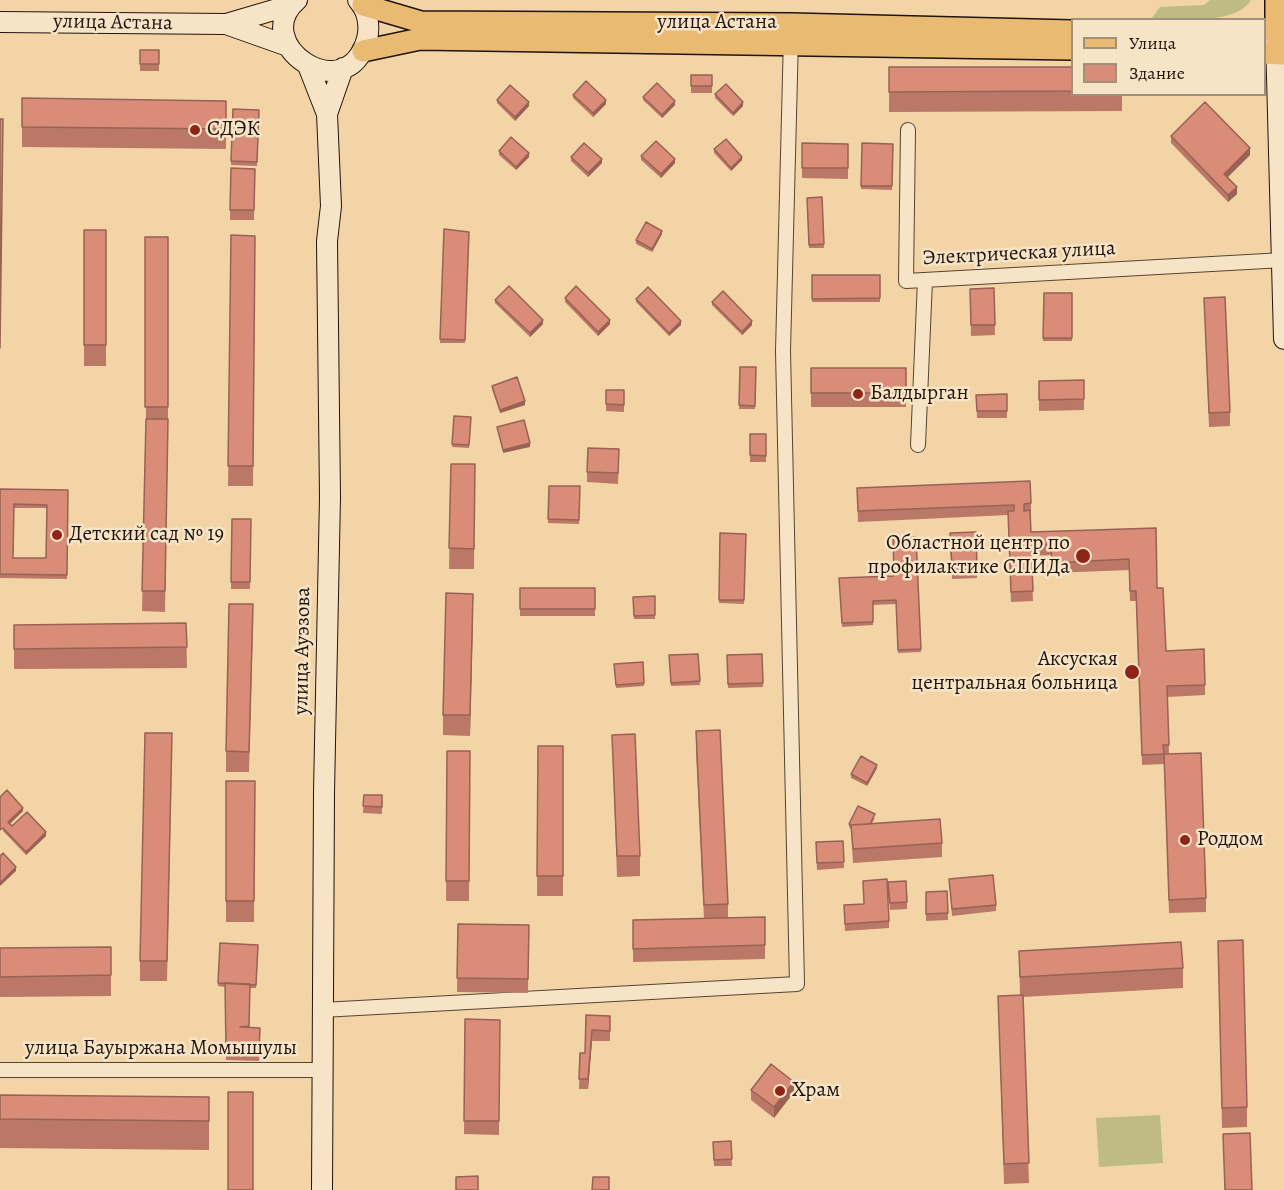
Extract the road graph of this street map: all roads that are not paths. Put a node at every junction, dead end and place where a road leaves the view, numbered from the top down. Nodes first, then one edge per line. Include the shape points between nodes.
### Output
1 (1276, 0) edge
2 (294, 3) edge
3 (361, 3) edge
4 (0, 22) edge
5 (226, 24) junction
6 (1071, 31) edge
7 (791, 33) junction
8 (288, 45) junction
9 (1275, 45) edge
10 (1071, 49) edge
11 (363, 51) junction
12 (309, 68) junction
13 (343, 68) junction
14 (327, 114) junction
15 (908, 130) dead end
16 (1282, 260) edge
17 (925, 280) junction
18 (1284, 339) edge
19 (918, 445) dead end
20 (322, 1010) junction
21 (0, 1070) edge
22 (322, 1070) junction
23 (322, 1190) edge

1 - 9 main road
2 - 5 street
2 - 8 street via 284,25
3 - 7 main road, улица Астана via 421,22
3 - 11 street via 370,28
4 - 5 street, улица Астана
5 - 8 street
6 - 7 main road, улица Астана
7 - 10 main road, улица Астана
7 - 11 main road, улица Астана via 420,39
7 - 20 street via 783,351 797,984
8 - 12 street
9 - 16 street
11 - 13 street
12 - 13 street
12 - 14 street
13 - 14 street
14 - 20 street, улица Ауэзова via 331,206 327,242 330,497
15 - 17 street, Электрическая улица via 906,281
16 - 17 street, Электрическая улица
16 - 18 street
17 - 19 street
20 - 22 street, улица Ауэзова
21 - 22 street, улица Бауыржана Момышулы
22 - 23 street, улица Ауэзова

